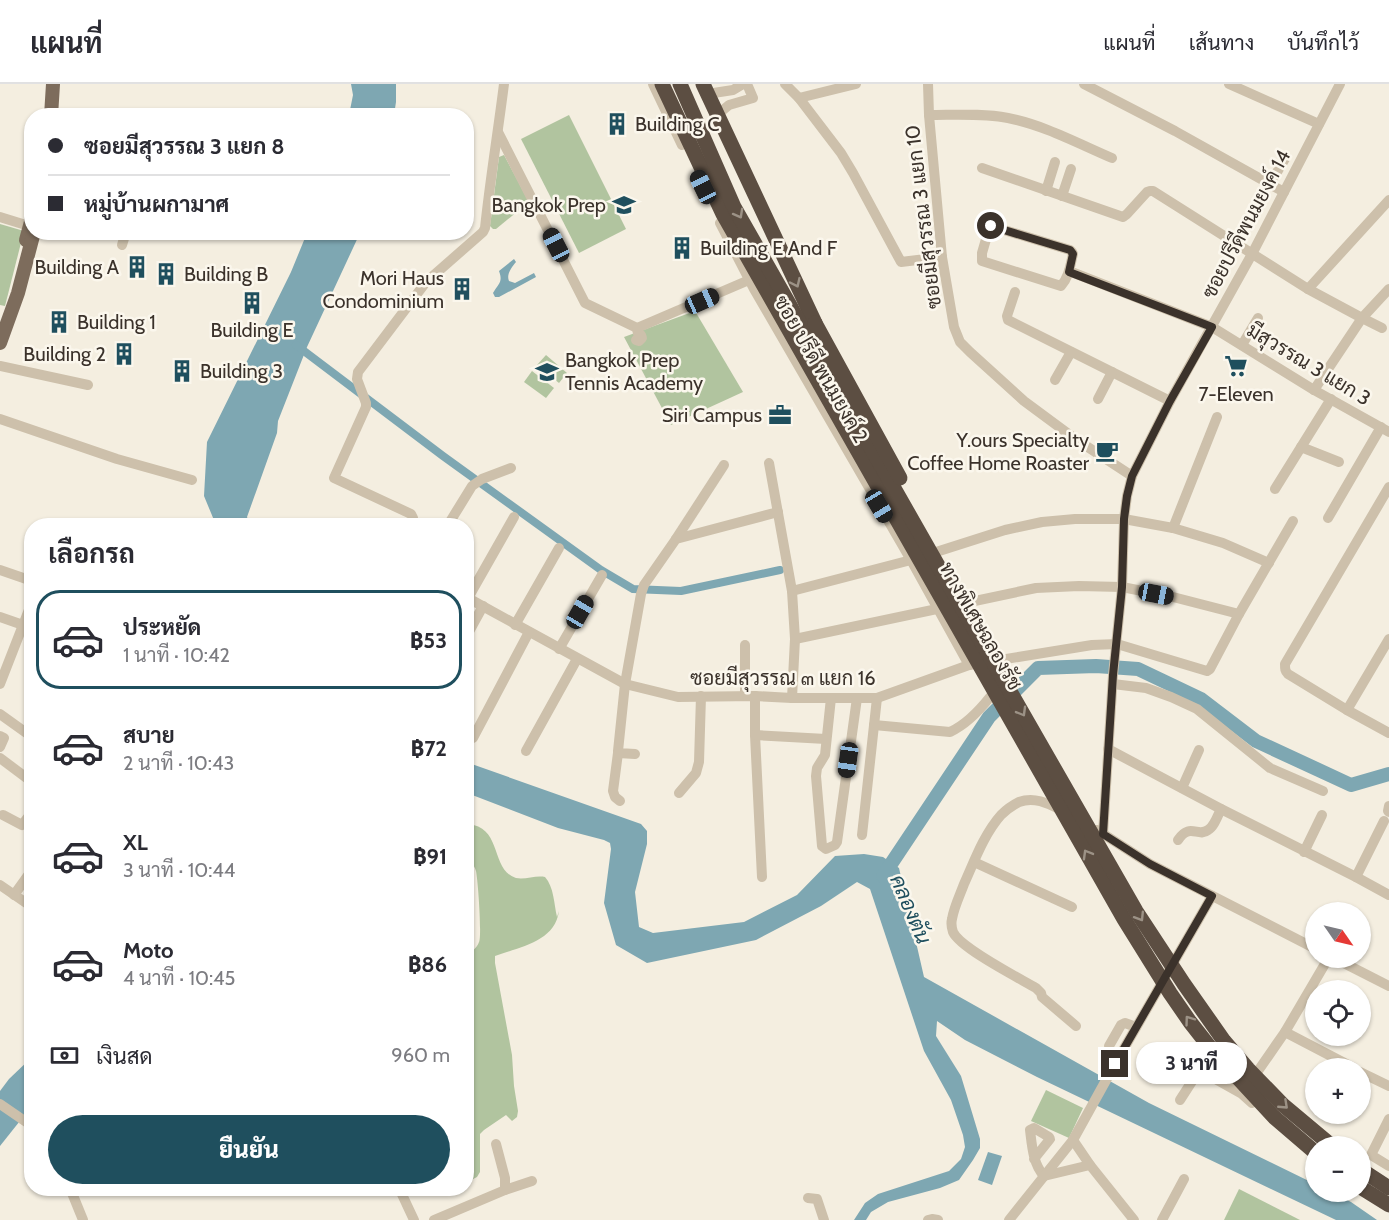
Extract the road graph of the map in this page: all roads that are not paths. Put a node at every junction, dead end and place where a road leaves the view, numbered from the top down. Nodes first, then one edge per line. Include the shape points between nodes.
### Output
1 (53, 84) edge
2 (59, 84) edge
3 (504, 84) edge
4 (653, 84) edge
5 (662, 84) edge
6 (680, 84) edge
7 (745, 84) edge
8 (785, 84) edge
9 (856, 84) edge
10 (928, 84) edge
11 (1084, 84) edge
12 (1229, 84) edge
13 (1340, 84) edge
14 (705, 89) edge
15 (799, 98) junction
16 (52, 108) edge
17 (58, 108) edge
18 (717, 115) junction
19 (929, 115) junction
20 (1319, 124) junction
21 (498, 132) junction
22 (1286, 157) dead end
23 (1112, 158) dead end
24 (1055, 162) dead end
25 (982, 168) dead end
26 (1071, 169) dead end
27 (1270, 184) junction
28 (1046, 190) junction
29 (1284, 192) junction
30 (1062, 196) junction
31 (1389, 200) edge
32 (0, 217) edge
33 (24, 224) edge
34 (28, 240) edge
35 (124, 240) edge
36 (474, 240) edge
37 (474, 240) edge
38 (122, 245) dead end
39 (1252, 254) junction
40 (942, 257) junction
41 (1069, 272) junction
42 (749, 280) junction
43 (1308, 289) junction
44 (1389, 289) edge
45 (1015, 292) dead end
46 (15, 293) junction
47 (1258, 318) dead end
48 (1362, 318) junction
49 (2, 319) edge
50 (1212, 327) junction
51 (1382, 328) dead end
52 (0, 343) edge
53 (1242, 345) junction
54 (1071, 352) junction
55 (0, 366) edge
56 (1112, 372) junction
57 (1055, 381) dead end
58 (88, 385) dead end
59 (1314, 390) junction
60 (1098, 399) dead end
61 (1330, 399) junction
62 (1170, 401) junction
63 (1217, 417) dead end
64 (0, 419) edge
65 (1385, 430) edge
66 (1301, 447) junction
67 (1339, 462) dead end
68 (769, 463) dead end
69 (724, 465) dead end
70 (511, 468) dead end
71 (1132, 476) junction
72 (192, 480) dead end
73 (1389, 487) edge
74 (1275, 489) dead end
75 (778, 512) junction
76 (514, 517) dead end
77 (413, 518) edge
78 (452, 518) edge
79 (1328, 518) dead end
80 (1124, 519) junction
81 (1293, 521) dead end
82 (1173, 528) junction
83 (676, 539) junction
84 (559, 548) dead end
85 (911, 560) junction
86 (1269, 563) junction
87 (0, 570) edge
88 (602, 575) dead end
89 (24, 578) edge
90 (474, 586) edge
91 (1122, 587) junction
92 (792, 591) junction
93 (474, 602) edge
94 (483, 606) junction
95 (961, 606) junction
96 (937, 609) junction
97 (1239, 614) junction
98 (0, 617) edge
99 (474, 622) edge
100 (23, 625) joint
101 (515, 625) junction
102 (529, 632) junction
103 (795, 639) junction
104 (1389, 639) edge
105 (1117, 644) junction
106 (745, 645) dead end
107 (559, 649) junction
108 (577, 659) junction
109 (969, 665) junction
110 (2, 670) edge
111 (1113, 679) junction
112 (0, 684) edge
113 (625, 684) junction
114 (701, 696) junction
115 (750, 696) junction
116 (990, 697) dead end
117 (792, 698) junction
118 (831, 698) junction
119 (857, 698) junction
120 (877, 698) junction
121 (1347, 710) junction
122 (0, 714) edge
123 (874, 725) junction
124 (24, 730) edge
125 (1389, 733) edge
126 (755, 735) junction
127 (0, 736) edge
128 (474, 736) edge
129 (826, 739) junction
130 (0, 747) edge
131 (1108, 749) junction
132 (1199, 750) dead end
133 (526, 751) dead end
134 (618, 753) junction
135 (635, 754) dead end
136 (0, 758) edge
137 (24, 776) edge
138 (1182, 788) junction
139 (1323, 791) dead end
140 (679, 793) dead end
141 (620, 801) dead end
142 (1389, 806) edge
143 (1221, 809) junction
144 (3, 815) dead end
145 (1322, 815) dead end
146 (1387, 817) edge
147 (24, 822) edge
148 (1103, 834) junction
149 (862, 835) dead end
150 (1178, 840) dead end
151 (1304, 852) junction
152 (974, 862) junction
153 (762, 877) dead end
154 (1356, 877) junction
155 (24, 881) edge
156 (0, 885) edge
157 (14, 895) junction
158 (1389, 895) edge
159 (1212, 896) junction
160 (24, 902) edge
161 (1071, 906) dead end
162 (1305, 943) edge
163 (1323, 968) edge
164 (1352, 968) edge
165 (1389, 986) edge
166 (1076, 1026) dead end
167 (1136, 1027) junction
168 (1285, 1032) junction
169 (1109, 1046) dead end
170 (1334, 1058) edge
171 (1371, 1077) edge
172 (1389, 1086) edge
173 (1242, 1094) junction
174 (1180, 1100) dead end
175 (0, 1104) edge
176 (1389, 1119) edge
177 (24, 1121) edge
178 (1320, 1136) edge
179 (1073, 1140) junction
180 (496, 1144) dead end
181 (1305, 1144) edge
182 (1305, 1153) edge
183 (1035, 1159) dead end
184 (1090, 1165) junction
185 (1389, 1166) edge
186 (1044, 1176) junction
187 (1371, 1176) edge
188 (1184, 1179) dead end
189 (532, 1181) dead end
190 (1389, 1188) edge
191 (505, 1190) junction
192 (1371, 1194) edge
193 (73, 1196) edge
194 (403, 1196) edge
195 (808, 1198) dead end
196 (1389, 1205) edge
197 (82, 1220) edge
198 (414, 1220) edge
199 (434, 1220) edge
200 (824, 1220) edge
201 (928, 1220) edge
202 (938, 1220) edge
203 (1009, 1220) edge
204 (1134, 1220) edge
205 (1162, 1220) edge

1 - 16 main road
2 - 17 main road
3 - 21 street
4 - 42 street, ซอย ปรีดี พนมยงค์ 2
181 -> 5 highway, ทางพิเศษฉลองรัช, bridge via 1274,1117 1212,1050 1129,928 723,214
6 -> 95 highway, ทางพิเศษฉลองรัช, bridge via 734,207
7 - 14 street via 733,90
7 - 18 street via 753,98 729,105
8 - 15 street
9 - 15 street
10 - 19 street, ซอยมีสุวรรณ 3 แยก 10
11 - 27 street
12 - 20 street
13 - 20 street, ซอยปรีดีพนมยงค์ 14
14 - 18 highway
15 - 40 street via 854,173 901,262
18 -> 95 highway, bridge via 814,323 918,510
19 - 23 street via 1009,118
19 - 40 street, ซอยมีสุวรรณ 3 แยก 10
20 - 29 street, ซอยปรีดีพนมยงค์ 14
21 - 36 street via 485,228
21 - 42 street via 585,303 638,331
22 - 27 street
24 - 28 street
25 - 28 street
26 - 30 street
27 - 29 street
28 - 30 street
29 - 39 street, ซอยปรีดีพนมยงค์ 14
30 - 39 street via 1123,217 1147,192 1153,191
31 - 43 street
32 - 33 street
34 - 46 main road
35 - 38 street
37 - 77 street via 426,282 356,377 366,407 334,478
39 - 43 street
39 - 50 street, ซอยปรีดีพนมยงค์ 14
40 - 71 street, ซอยมีสุวรรณ 3 แยก 10 via 960,342 1023,400
41 - 41 street via 1062,286 983,262 989,229 994,226 1070,250 1073,254
41 - 50 street, มีสุวรรณ 3 แยก 3
42 - 85 street, ซอย ปรีดี พนมยงค์ 2
43 - 48 street
44 - 48 street
45 - 54 street via 1008,320
46 - 49 main road
46 - 52 main road
47 - 53 street
48 - 51 street
48 - 59 street
50 - 53 street, มีสุวรรณ 3 แยก 3
50 - 62 street, ซอยปรีดีพนมยงค์ 14
53 - 59 street, มีสุวรรณ 3 แยก 3
54 - 56 street
54 - 57 street
55 - 58 street
56 - 60 street
56 - 62 street
59 - 61 street, มีสุวรรณ 3 แยก 3
61 - 65 street, มีสุวรรณ 3 แยก 3
61 - 66 street
62 - 71 street, ซอยปรีดีพนมยงค์ 14
63 - 82 street
64 - 72 street
65 - 79 street
66 - 67 street
66 - 74 street
68 - 75 street
69 - 83 street
70 - 78 street via 472,486
71 - 80 street, ซอยปรีดีพนมยงค์ 14
73 - 121 street via 1285,664 1288,674
75 - 83 street
75 - 92 street
76 - 90 street
80 - 82 street
80 - 85 street via 1042,522
80 - 91 street, ซอยปรีดีพนมยงค์ 14
81 - 86 street
82 - 86 street via 1223,543
83 - 113 street via 643,589
84 - 101 street
85 - 92 street
85 - 96 street, ซอย ปรีดี พนมยงค์ 2
86 - 97 street
87 - 89 street
88 - 107 street
91 - 96 street via 1036,588
91 - 97 street
91 - 105 street, ซอยปรีดีพนมยงค์ 14
92 - 103 street
93 - 94 street, ซอยมีสุวรรณ ๓ แยก 16
94 - 99 street
94 - 101 street, ซอยมีสุวรรณ ๓ แยก 16
95 -> 178 highway, ทางพิเศษฉลองรัช, bridge via 1136,911 1184,984 1248,1069
96 - 103 street
96 - 109 street, ซอย ปรีดี พนมยงค์ 2
97 - 105 street, ซอยมีสุวรรณ ๓ แยก 16 via 1207,671
98 - 100 street
100 - 110 street
101 - 102 street, ซอยมีสุวรรณ ๓ แยก 16
102 - 107 street, ซอยมีสุวรรณ ๓ แยก 16
102 - 128 street
103 - 117 street
104 - 121 street
105 - 109 street, ซอยมีสุวรรณ ๓ แยก 16 via 1059,649
105 - 111 street, ซอยปรีดีพนมยงค์ 14
106 - 115 street
107 - 108 street, ซอยมีสุวรรณ ๓ แยก 16
108 - 113 street, ซอยมีสุวรรณ ๓ แยก 16
108 - 133 street
109 - 120 street, ซอยมีสุวรรณ ๓ แยก 16
110 - 112 street
111 - 131 street, ซอยปรีดีพนมยงค์ 14
111 - 139 street via 1197,709 1270,768
113 - 114 street, ซอยมีสุวรรณ ๓ แยก 16 via 678,696
113 - 134 street
114 - 115 street, ซอยมีสุวรรณ ๓ แยก 16
114 - 140 street via 699,762 696,773
115 - 117 street, ซอยมีสุวรรณ ๓ แยก 16
115 - 126 street
116 - 123 street via 980,710 950,732
117 - 118 street, ซอยมีสุวรรณ ๓ แยก 16
118 - 119 street, ซอยมีสุวรรณ ๓ แยก 16
118 - 129 street
119 - 120 street, ซอยมีสุวรรณ ๓ แยก 16
119 - 129 street via 837,842 826,849 822,846 816,776 825,756
120 - 123 street
121 - 125 street
122 - 124 street
123 - 149 street
126 - 129 street
126 - 153 street
127 - 130 street via 4,738
131 - 138 street
131 - 148 street, ซอยปรีดีพนมยงค์ 14
132 - 138 street
134 - 135 street
134 - 141 street via 614,791
136 - 137 street
138 - 143 street
142 - 146 street
143 - 150 street via 1209,830 1188,831
143 - 151 street
144 - 147 street via 22,825
145 - 151 street
146 - 154 street
148 - 152 street via 1043,801 1021,801 1010,807 990,830
148 - 159 street
151 - 154 street
152 - 161 street
152 - 166 street via 954,908 953,932 977,954 1036,988
154 - 158 street
155 - 157 street
156 - 157 street
157 - 160 street
159 - 162 street
159 - 167 street
163 - 168 street
164 - 165 street
167 - 169 street via 1121,1025
167 - 179 street
168 - 170 street
168 - 173 street
171 - 172 street
173 - 174 street via 1201,1071
173 - 182 street
175 - 177 street
176 - 185 street via 1371,1155
179 - 184 street
179 - 186 street
180 - 191 street
183 - 186 street
184 - 186 street
184 - 204 street
186 - 203 street
187 - 190 highway
188 - 205 street
189 - 191 street
191 - 199 street
192 - 196 highway
193 - 197 street
194 - 198 street
195 - 200 street via 817,1199
201 - 202 street

